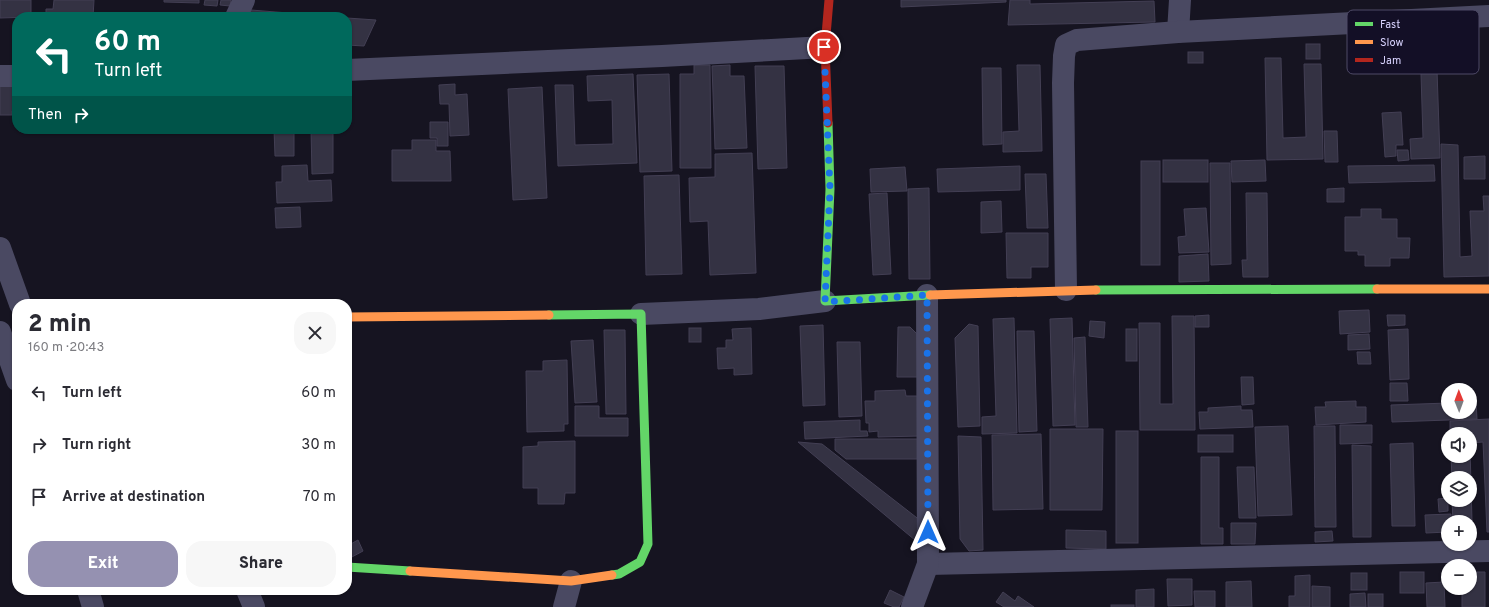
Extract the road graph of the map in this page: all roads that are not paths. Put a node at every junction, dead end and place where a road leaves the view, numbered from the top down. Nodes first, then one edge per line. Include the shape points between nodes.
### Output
1 (244, 0) edge
2 (829, 0) edge
3 (1180, 0) edge
4 (238, 12) edge
5 (1489, 16) edge
6 (1479, 17) edge
7 (1347, 23) edge
8 (1178, 32) junction
9 (824, 47) junction
10 (352, 70) edge
11 (0, 76) edge
12 (12, 76) edge
13 (0, 248) edge
14 (1489, 289) edge
15 (1066, 290) junction
16 (927, 295) junction
17 (18, 299) edge
18 (825, 302) junction
19 (641, 314) junction
20 (352, 317) edge
21 (0, 332) edge
22 (12, 366) edge
23 (1489, 552) edge
24 (928, 564) junction
25 (352, 567) edge
26 (571, 581) junction
27 (89, 595) edge
28 (249, 595) edge
29 (93, 607) edge
30 (254, 607) edge
31 (564, 607) edge
32 (912, 607) edge

1 - 4 street
2 - 9 street
3 - 8 street
5 - 6 street
7 - 8 street
8 - 15 street via 1077,40 1066,45 1063,83
9 - 10 street
9 - 18 street via 830,189
11 - 12 street
13 - 17 street
14 - 15 street
15 - 16 street
16 - 18 street
16 - 24 street
18 - 19 street via 759,309
19 - 20 street
19 - 26 street via 648,544 640,562 619,574
21 - 22 street
23 - 24 street
24 - 32 street
25 - 26 street
26 - 31 street
27 - 29 street
28 - 30 street

